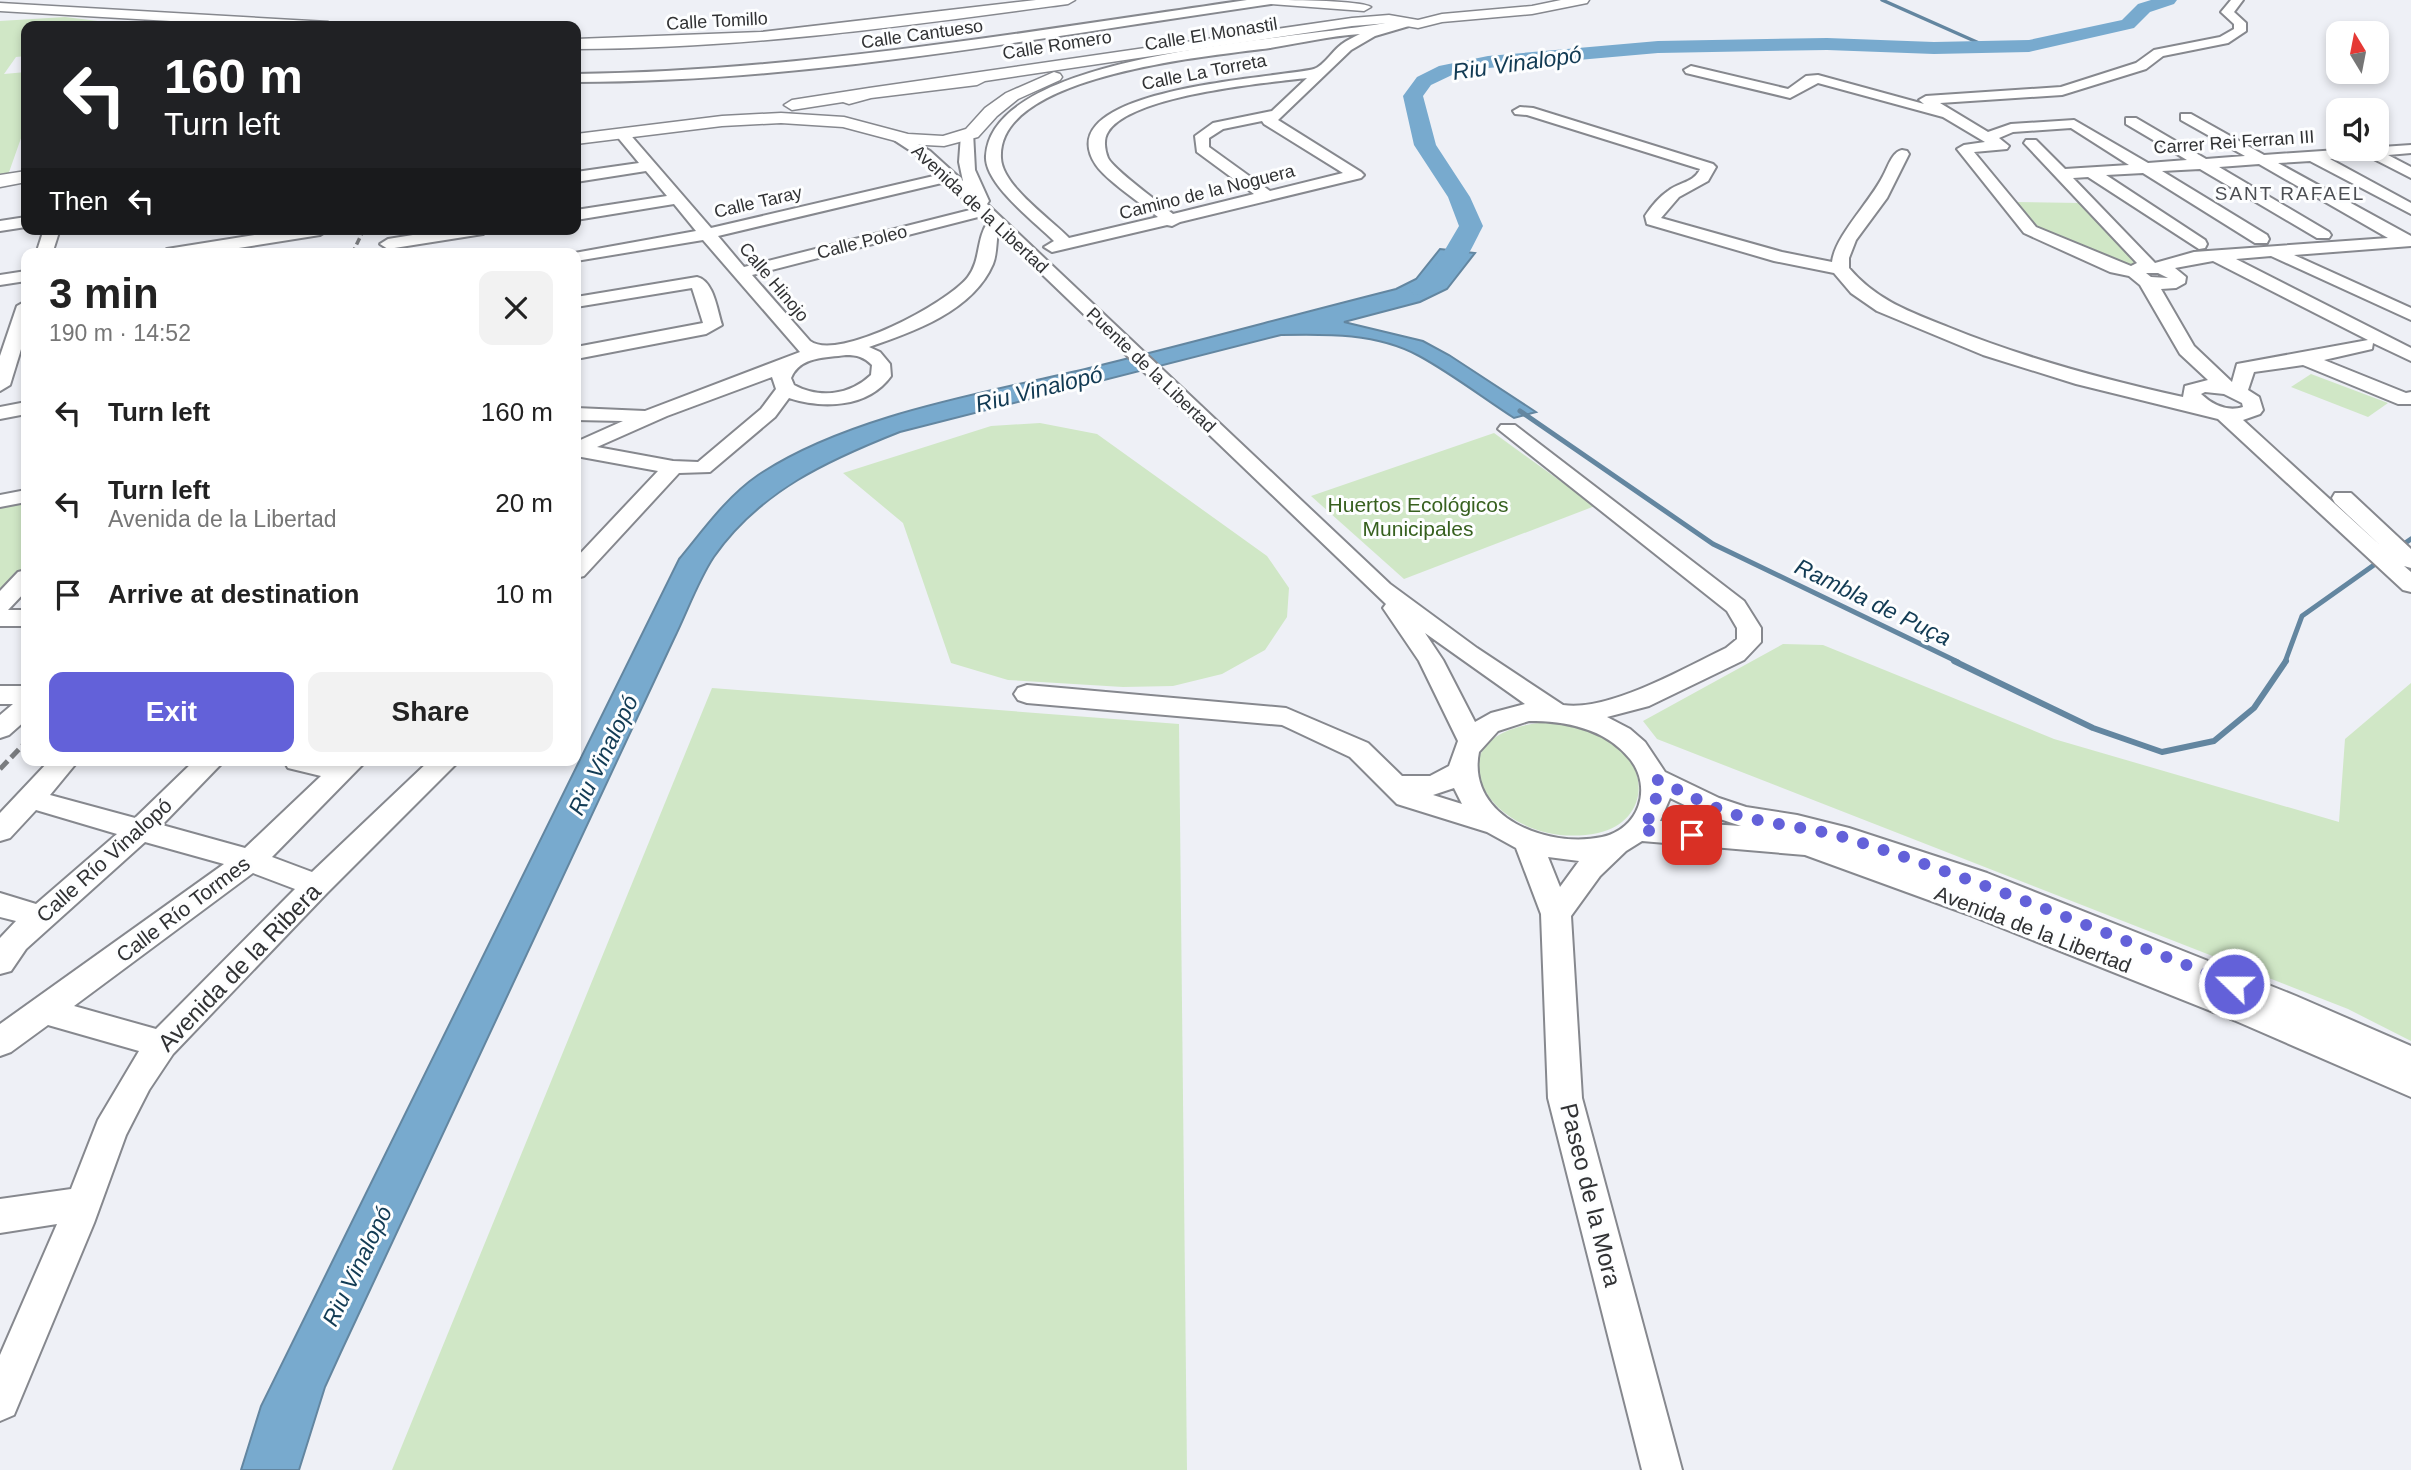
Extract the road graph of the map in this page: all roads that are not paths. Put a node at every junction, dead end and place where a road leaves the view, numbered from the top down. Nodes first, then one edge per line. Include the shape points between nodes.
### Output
1 (1068, 0) edge
2 (1271, 0) edge
3 (1582, 0) edge
4 (2237, 0) edge
5 (0, 5) edge
6 (1397, 16) junction
7 (251, 21) edge
8 (1380, 30) junction
9 (1312, 38) junction
10 (581, 44) edge
11 (1346, 47) junction
12 (1164, 50) junction
13 (1691, 70) dead end
14 (1320, 72) junction
15 (581, 78) edge
16 (956, 80) junction
17 (869, 93) junction
18 (1012, 96) junction
19 (1520, 111) dead end
20 (1276, 114) junction
21 (1949, 115) junction
22 (2186, 117) dead end
23 (845, 121) junction
24 (2131, 121) dead end
25 (692, 122) junction
26 (2207, 130) junction
27 (622, 134) junction
28 (2152, 134) junction
29 (581, 135) edge
30 (968, 135) junction
31 (581, 136) edge
32 (899, 137) junction
33 (2097, 138) junction
34 (2071, 140) dead end
35 (2016, 145) junction
36 (2411, 149) edge
37 (2389, 151) edge
38 (1902, 154) dead end
39 (2326, 155) edge
40 (2313, 156) junction
41 (2261, 160) junction
42 (2389, 161) edge
43 (2203, 164) junction
44 (649, 166) junction
45 (2146, 168) junction
46 (2059, 172) junction
47 (2091, 172) junction
48 (2411, 173) edge
49 (581, 176) edge
50 (947, 177) junction
51 (21, 181) edge
52 (0, 183) edge
53 (1268, 197) junction
54 (678, 198) junction
55 (2411, 209) edge
56 (581, 214) edge
57 (991, 217) junction
58 (1172, 221) junction
59 (21, 223) edge
60 (0, 226) edge
61 (708, 234) junction
62 (2323, 234) dead end
63 (283, 235) edge
64 (440, 235) edge
65 (2408, 241) edge
66 (389, 242) edge
67 (1016, 242) junction
68 (1068, 245) junction
69 (2268, 245) junction
70 (204, 248) edge
71 (581, 255) edge
72 (2215, 255) junction
73 (1040, 263) junction
74 (985, 265) junction
75 (1840, 269) junction
76 (2164, 269) junction
77 (740, 273) junction
78 (21, 277) edge
79 (0, 280) edge
80 (1059, 282) joint
81 (581, 301) edge
82 (2411, 315) edge
83 (21, 320) edge
84 (884, 337) junction
85 (14, 339) edge
86 (2365, 345) dead end
87 (842, 349) junction
88 (2187, 350) junction
89 (581, 352) edge
90 (819, 352) junction
91 (869, 354) junction
92 (2411, 355) edge
93 (2305, 359) junction
94 (790, 364) junction
95 (740, 383) junction
96 (0, 385) edge
97 (785, 387) junction
98 (2194, 389) junction
99 (2233, 390) junction
100 (2162, 398) junction
101 (2411, 398) edge
102 (816, 399) junction
103 (21, 409) edge
104 (2216, 411) junction
105 (0, 413) edge
106 (768, 413) junction
107 (2248, 414) junction
108 (581, 416) edge
109 (606, 425) junction
110 (1508, 429) dead end
111 (581, 445) edge
112 (581, 450) edge
113 (673, 467) junction
114 (21, 497) edge
115 (0, 501) edge
116 (2374, 539) junction
117 (581, 566) edge
118 (2407, 574) edge
119 (21, 582) edge
120 (1381, 589) junction
121 (0, 605) edge
122 (0, 618) edge
123 (21, 618) edge
124 (1027, 694) dead end
125 (0, 695) edge
126 (21, 695) edge
127 (1640, 700) junction
128 (21, 710) edge
129 (1565, 714) junction
130 (0, 729) edge
131 (1624, 737) junction
132 (1471, 741) junction
133 (60, 766) edge
134 (206, 766) edge
135 (348, 766) edge
136 (441, 766) edge
137 (1461, 771) junction
138 (1656, 779) junction
139 (1395, 784) junction
140 (47, 804) dead end
141 (1496, 825) junction
142 (0, 831) edge
143 (139, 831) junction
144 (1629, 837) junction
145 (1528, 842) junction
146 (250, 860) junction
147 (317, 885) junction
148 (0, 905) edge
149 (1556, 914) junction
150 (40, 917) junction
151 (0, 962) edge
152 (45, 1011) junction
153 (0, 1042) edge
154 (162, 1044) junction
155 (2411, 1061) edge
156 (2411, 1083) edge
157 (83, 1204) junction
158 (0, 1216) edge
159 (4, 1382) edge
160 (1662, 1470) edge

1 - 10 main road, Calle Tomillo via 782,37
2 - 6 main road via 1364,7
2 - 15 street, Calle Cantueso via 845,62
3 - 6 main road, Calle Romero via 1512,12 1428,15 1424,23
4 - 21 street via 2227,12 2240,23 2235,36 2159,53 2113,77 2062,90 1926,100
5 - 7 main road
6 - 8 street
6 - 12 main road, Calle Romero
8 - 9 street, Calle El Monastil
8 - 11 street
9 - 11 street
9 - 68 street, Calle El Monastil via 1107,70 1066,83 1026,104 1001,128 993,160 1009,187
11 - 14 street
12 - 16 main road, Calle Romero
12 - 18 main road, Calle Romero via 1083,67
13 - 21 street via 1790,94 1818,79
14 - 20 street
14 - 58 street, Calle La Torreta via 1138,104 1103,128 1098,154 1104,164
16 - 17 main road
16 - 18 main road via 1003,83
17 - 23 main road via 835,106 835,115
17 - 25 main road
18 - 30 main road, Calle Romero
19 - 75 street via 1708,167 1699,182 1674,193 1653,221
20 - 53 street via 1218,126 1202,136 1202,149
20 - 53 street, Camino de la Noguera via 1269,121 1356,175
21 - 35 street
22 - 26 street
23 - 25 main road via 764,118
23 - 32 main road
24 - 28 street
25 - 27 main road
25 - 29 main road
26 - 28 street
26 - 41 street
27 - 31 main road
27 - 44 street, Calle Hinojo
28 - 33 street
28 - 43 street
30 - 32 main road via 935,141
30 - 57 street via 968,175
32 - 50 street, Avenida de la Libertad via 925,154
33 - 34 street
33 - 35 street via 2074,124 2011,128
33 - 45 street
35 - 46 street
35 - 76 street via 1964,149 2030,229 2116,268
36 - 37 street, Carrer Rei Ferran III
38 - 75 street via 1872,208 1847,237
39 - 40 street, Carrer Rei Ferran III
40 - 41 street, Carrer Rei Ferran III
40 - 55 street
41 - 43 street, Carrer Rei Ferran III
41 - 65 street
42 - 48 street
43 - 45 street, Carrer Rei Ferran III
43 - 62 street
44 - 49 street
44 - 54 street, Calle Hinojo
45 - 47 street, Carrer Rei Ferran III
45 - 69 street
46 - 47 street, Carrer Rei Ferran III
46 - 76 street
47 - 76 street
50 - 57 street, Avenida de la Libertad
50 - 61 street, Calle Taray
51 - 52 main road
53 - 58 street, Camino de la Noguera
54 - 56 street
54 - 61 street, Calle Hinojo
57 - 67 street, Avenida de la Libertad
57 - 74 street
57 - 77 street, Calle Poleo
58 - 68 street, Camino de la Noguera
59 - 60 street
61 - 71 street, Calle Taray
61 - 77 street, Calle Hinojo
63 - 70 street
64 - 66 street
65 - 69 street
67 - 68 street via 1039,248
67 - 73 street, Avenida de la Libertad
68 - 73 street
69 - 72 street
69 - 82 street
72 - 76 street
72 - 92 street
73 - 74 street via 999,257
73 - 80 street, Avenida de la Libertad
74 - 84 street via 962,292 919,322
75 - 100 street via 1857,289 1883,307 1921,324 2047,370
76 - 88 street via 2171,326
77 - 90 street, Calle Hinojo via 797,340
78 - 79 street
80 - 120 street, Puente de la Libertad
81 - 89 street via 697,282 712,327
83 - 85 street
84 - 87 street
84 - 91 street
85 - 96 street
86 - 93 street
87 - 90 street
87 - 91 street
88 - 98 street
88 - 99 street
90 - 94 street
91 - 102 street via 883,370 874,383 849,396
93 - 99 street via 2244,368 2244,376
93 - 101 street via 2405,400
94 - 95 street
94 - 97 street via 781,378
95 - 97 street via 763,381
95 - 109 street via 660,412
97 - 102 street
97 - 106 street
98 - 99 street
98 - 100 street
98 - 104 street via 2193,399
99 - 107 street via 2254,404
100 - 104 street
102 - 106 street
103 - 105 street
104 - 107 street
104 - 116 street
106 - 113 street via 703,468
107 - 116 street
108 - 109 street
109 - 111 street
110 - 127 street via 1736,606 1749,628 1749,642 1735,654
112 - 113 street
113 - 117 street
114 - 115 street
116 - 118 street
119 - 121 street
120 - 129 street via 1468,654
120 - 132 street via 1431,660
122 - 123 street
124 - 139 street via 1286,717 1359,750
125 - 126 street
127 - 129 street
127 - 131 street
128 - 130 street
129 - 131 street via 1601,724
129 - 132 street via 1529,712 1505,717
131 - 138 street via 1644,757
132 - 137 street
133 - 142 street
134 - 143 street, Calle Río Vinalopó
135 - 146 street, Calle Río Tormes
136 - 147 street, Avenida de la Ribera
137 - 139 street via 1447,781 1420,789
137 - 141 street via 1466,790
138 - 144 street via 1658,798 1653,815
138 - 155 street, Avenida de la Libertad via 1744,817 1849,839 1977,881
139 - 141 street via 1406,797
140 - 143 street
141 - 145 street
143 - 146 street
143 - 150 street, Calle Río Vinalopó
144 - 145 street via 1589,850
144 - 149 street via 1590,868
144 - 156 street, Avenida de la Libertad via 1742,837 1807,845 2247,1012
145 - 149 street, Paseo de la Mora
146 - 147 street
146 - 152 street, Calle Río Tormes
147 - 154 street, Avenida de la Ribera
148 - 150 street
149 - 160 street, Paseo de la Mora via 1565,1098
150 - 151 street, Calle Río Vinalopó
152 - 153 street, Calle Río Tormes
152 - 154 street
154 - 157 street, Avenida de la Ribera via 110,1131
157 - 158 street
157 - 159 street, Avenida de la Ribera

